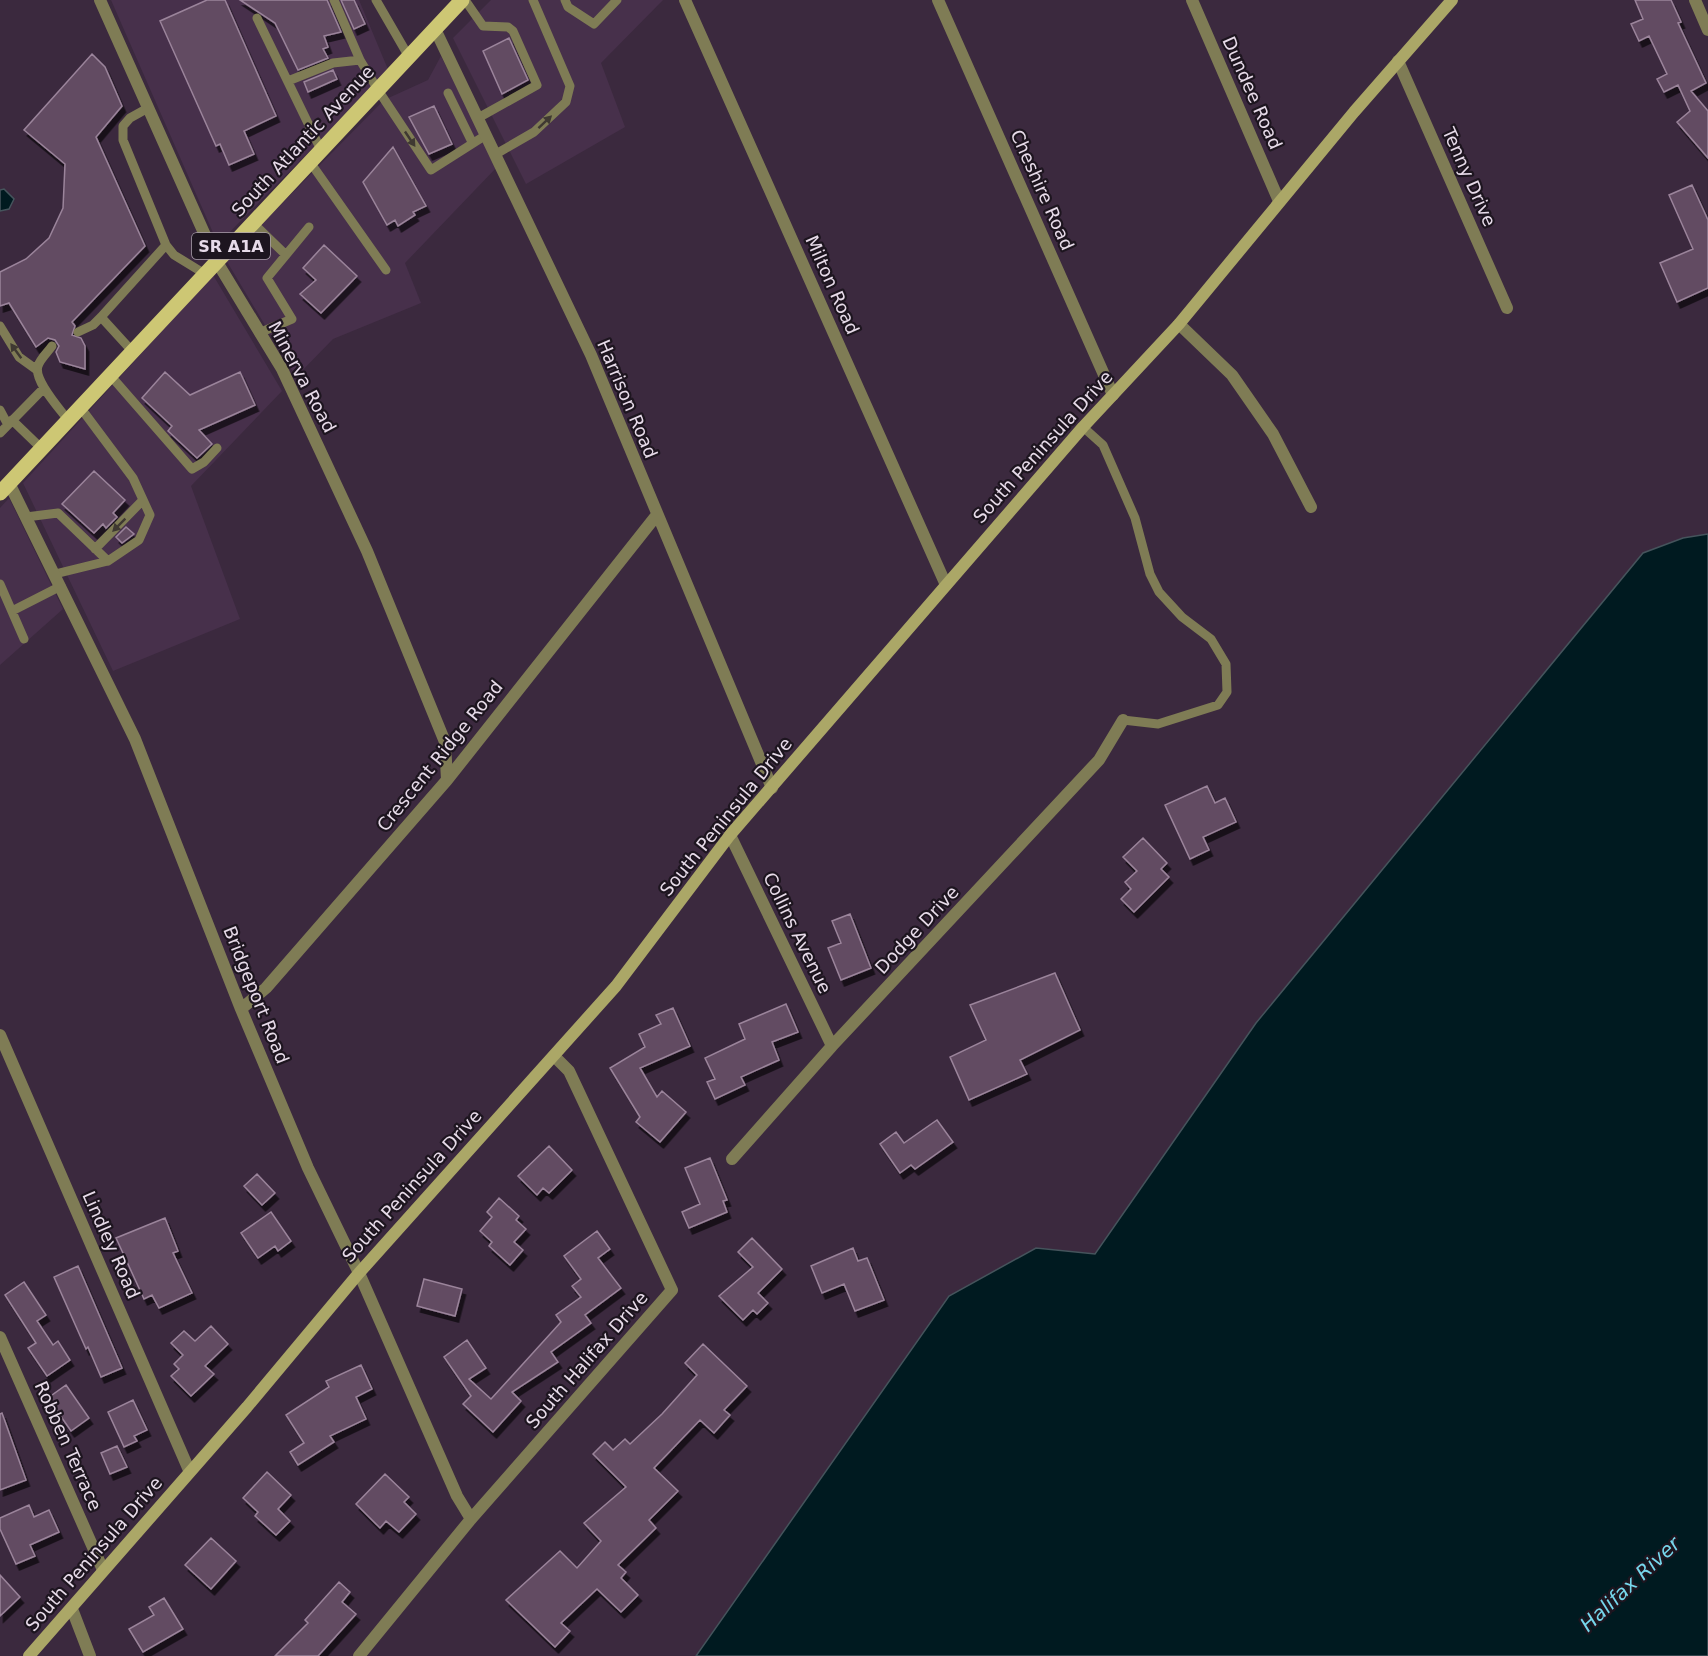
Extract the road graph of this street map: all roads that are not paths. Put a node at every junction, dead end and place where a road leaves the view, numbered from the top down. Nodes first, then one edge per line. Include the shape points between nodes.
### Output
1 (100, 0) edge
2 (334, 0) edge
3 (376, 0) edge
4 (463, 0) edge
5 (533, 0) edge
6 (565, 0) edge
7 (617, 0) edge
8 (686, 0) edge
9 (938, 0) edge
10 (1192, 0) edge
11 (1452, 0) edge
12 (1695, 0) edge
13 (257, 18) dead end
14 (435, 29) junction
15 (1708, 30) edge
16 (409, 57) junction
17 (360, 60) junction
18 (1398, 61) junction
19 (288, 81) junction
20 (378, 90) junction
21 (448, 93) dead end
22 (148, 108) junction
23 (478, 118) junction
24 (486, 135) junction
25 (472, 142) junction
26 (321, 150) junction
27 (496, 154) junction
28 (310, 162) junction
29 (1279, 201) junction
30 (252, 222) junction
31 (309, 227) dead end
32 (166, 245) junction
33 (286, 255) junction
34 (217, 262) junction
35 (386, 270) dead end
36 (205, 274) junction
37 (1507, 308) dead end
38 (101, 317) junction
39 (1179, 324) junction
40 (0, 326) edge
41 (78, 332) dead end
42 (260, 333) junction
43 (52, 346) dead end
44 (132, 351) junction
45 (38, 370) junction
46 (110, 375) junction
47 (44, 388) junction
48 (1113, 395) junction
49 (80, 407) junction
50 (0, 410) edge
51 (68, 420) junction
52 (10, 423) junction
53 (1083, 427) junction
54 (0, 434) edge
55 (41, 448) junction
56 (217, 448) dead end
57 (2, 490) edge
58 (143, 500) junction
59 (1311, 507) dead end
60 (656, 516) junction
61 (26, 517) junction
62 (95, 549) junction
63 (108, 561) junction
64 (58, 580) junction
65 (0, 584) edge
66 (946, 585) junction
67 (12, 611) junction
68 (24, 639) dead end
69 (1123, 720) joint
70 (447, 780) junction
71 (772, 788) junction
72 (730, 835) junction
73 (241, 1009) junction
74 (0, 1035) edge
75 (832, 1046) junction
76 (554, 1056) junction
77 (732, 1159) dead end
78 (358, 1273) junction
79 (0, 1337) edge
80 (189, 1470) junction
81 (471, 1520) junction
82 (104, 1570) junction
83 (72, 1609) junction
84 (29, 1656) edge
85 (90, 1656) edge
86 (359, 1656) edge

1 - 22 street, Minerva Road
2 - 17 lane
3 - 16 lane
4 - 14 main road, South Atlantic Avenue / SR A1A
4 - 23 lane via 483,26 508,27 513,31 537,85
27 -> 5 lane via 534,132 566,102 570,86
6 - 7 lane via 568,7 594,24
8 - 66 street, Milton Road
9 - 48 street, Cheshire Road
10 - 29 street, Dundee Road
11 - 18 main road, South Peninsula Drive
12 - 15 street
13 - 19 lane
14 - 16 main road, South Atlantic Avenue / SR A1A
14 - 23 street, Harrison Road
16 - 20 main road, South Atlantic Avenue / SR A1A
17 - 19 lane via 333,63
17 - 20 lane
18 - 29 main road, South Peninsula Drive
18 - 37 street, Tenny Drive
19 - 26 lane
20 -> 25 lane via 431,170
20 - 26 main road, South Atlantic Avenue / SR A1A
21 - 25 lane
22 - 32 lane via 130,118 122,132
22 - 34 street, Minerva Road
23 - 24 street, Harrison Road
24 - 25 lane
24 - 27 street, Harrison Road
26 - 28 main road, South Atlantic Avenue / SR A1A
27 - 60 street, Harrison Road via 591,355
28 - 30 main road, South Atlantic Avenue / SR A1A
28 - 35 lane
29 - 39 main road, South Peninsula Drive
30 - 33 lane
30 - 34 main road, South Atlantic Avenue / SR A1A
31 - 33 lane
32 - 36 lane via 174,255
32 - 38 lane
33 - 42 lane via 267,278 292,319
34 - 36 main road, South Atlantic Avenue / SR A1A
34 - 42 street, Minerva Road
36 - 44 main road, South Atlantic Avenue / SR A1A
38 - 41 lane
38 - 44 lane
39 - 48 main road, South Peninsula Drive
39 - 59 street via 1232,375 1273,434
45 -> 40 lane via 19,357
42 - 70 street, Minerva Road via 282,369 367,551 445,742
43 - 45 lane via 38,364
44 - 46 main road, South Atlantic Avenue / SR A1A
45 - 47 lane
46 - 49 main road, South Atlantic Avenue / SR A1A
46 - 56 lane via 192,469
47 - 51 lane
47 - 52 lane
48 - 53 main road, South Peninsula Drive
49 - 51 main road, South Atlantic Avenue / SR A1A
49 - 58 lane via 133,478
50 - 52 lane
51 - 55 main road, South Atlantic Avenue / SR A1A
52 - 54 lane
52 - 55 lane
53 - 66 main road, South Peninsula Drive
53 - 69 lane via 1103,445 1135,518 1150,574 1159,592 1182,617 1211,639 1226,664 1227,692 1218,705 1158,724
55 - 57 main road, South Atlantic Avenue / SR A1A
57 - 61 street, Bridgeport Road
58 -> 62 lane
58 - 63 lane via 150,515 139,540
60 - 70 street, Crescent Ridge Road
60 - 71 street, Harrison Road
61 - 62 lane via 58,513
61 - 64 street, Bridgeport Road
62 - 63 lane
63 - 64 lane
64 - 67 lane
64 - 73 street, Bridgeport Road via 135,739
65 - 67 lane
66 - 71 main road, South Peninsula Drive
67 - 68 lane
69 - 75 street, Dodge Drive via 1099,760
70 - 73 street, Crescent Ridge Road via 266,988
71 - 72 main road, South Peninsula Drive
72 - 75 street, Collins Avenue
72 - 76 main road, South Peninsula Drive via 616,986
73 - 78 street, Bridgeport Road via 308,1168
74 - 80 street, Lindley Road
75 - 77 street, Dodge Drive
76 - 78 main road, South Peninsula Drive
76 - 81 street, South Halifax Drive via 569,1071 672,1290
78 - 80 main road, South Peninsula Drive via 247,1407
78 - 81 street, Bridgeport Road
79 - 82 street, Robben Terrace
80 - 82 main road, South Peninsula Drive
81 - 86 street, South Halifax Drive
82 - 83 main road, South Peninsula Drive
83 - 84 main road, South Peninsula Drive
83 - 85 street

